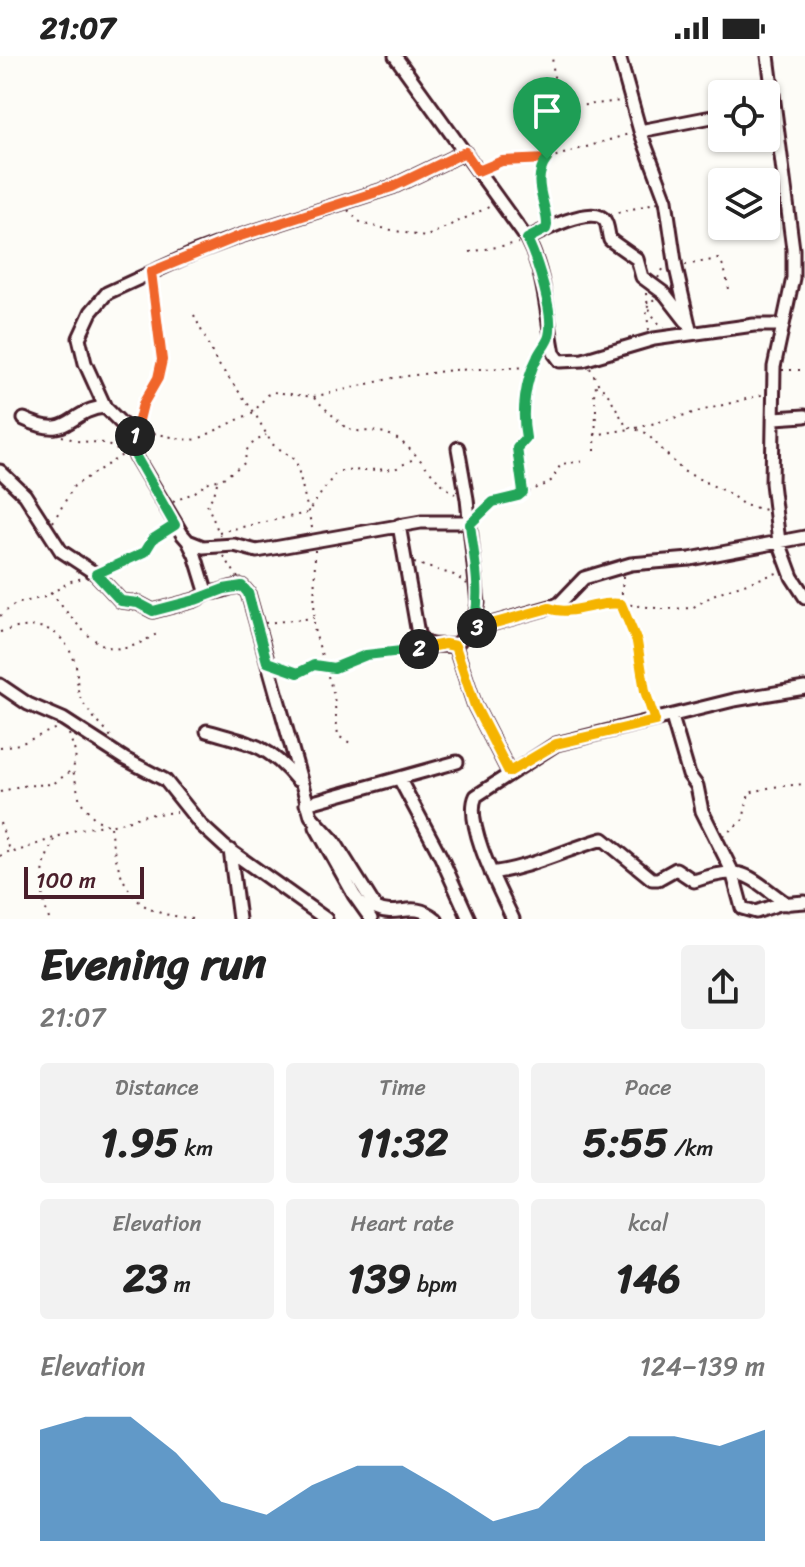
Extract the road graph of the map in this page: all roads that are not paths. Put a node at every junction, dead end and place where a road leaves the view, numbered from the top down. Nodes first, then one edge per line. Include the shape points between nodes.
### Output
1 (395, 56) edge
2 (619, 56) edge
3 (768, 56) edge
4 (769, 80) edge
5 (708, 118) edge
6 (640, 131) junction
7 (465, 152) junction
8 (779, 152) edge
9 (527, 239) junction
10 (799, 267) edge
11 (783, 325) junction
12 (690, 330) junction
13 (105, 407) junction
14 (805, 416) edge
15 (775, 418) junction
16 (24, 419) dead end
17 (458, 448) dead end
18 (0, 471) edge
19 (470, 523) junction
20 (399, 525) junction
21 (805, 537) edge
22 (188, 541) junction
23 (779, 542) junction
24 (209, 593) junction
25 (805, 597) edge
26 (470, 630) junction
27 (455, 646) junction
28 (0, 685) edge
29 (805, 688) edge
30 (672, 717) junction
31 (207, 731) dead end
32 (457, 762) dead end
33 (509, 772) junction
34 (400, 780) junction
35 (300, 783) junction
36 (306, 804) junction
37 (313, 820) junction
38 (230, 850) junction
39 (732, 871) junction
40 (491, 873) junction
41 (805, 902) edge
42 (787, 904) junction
43 (384, 916) edge
44 (239, 919) edge
45 (326, 919) edge
46 (371, 919) edge
47 (436, 919) edge
48 (469, 919) edge
49 (513, 919) edge

1 - 7 street
2 - 6 street
3 - 4 street
5 - 6 street
6 - 12 street via 666,200
7 - 9 street
7 - 13 street via 392,187 237,237 107,293 79,338
8 - 10 street
9 - 12 street via 579,217 601,217 610,240 637,259 641,273
9 - 12 street via 538,260 556,358 583,360
10 - 11 street
11 - 12 street
11 - 15 street via 775,356
13 - 16 street via 56,428
13 - 22 street via 126,428 136,457
14 - 15 street
15 - 23 street via 772,466
17 - 19 street
18 - 24 street via 25,495 61,551 96,574 121,601 149,611
19 - 20 street
19 - 26 street via 477,593
20 - 22 street via 257,551
20 - 27 street via 418,634 431,646
21 - 23 street
22 - 24 street
23 - 25 street
23 - 26 street via 624,566 584,578 549,608
24 - 35 street via 242,586 248,593
26 - 27 street
27 - 33 street via 475,706
28 - 38 street via 165,780
29 - 30 street
30 - 33 street via 556,744
30 - 39 street via 702,811
31 - 35 street via 252,743 278,757
32 - 34 street
33 - 40 street via 474,801
34 - 36 street
34 - 48 street
35 - 36 street
36 - 37 street
37 - 43 street via 334,841
37 - 46 street
38 - 44 street
38 - 45 street
39 - 40 street via 694,881 676,869 652,879 603,839 516,870
39 - 42 street via 751,877
39 - 42 street via 745,911
40 - 49 street
41 - 42 street
43 - 47 street via 418,909

